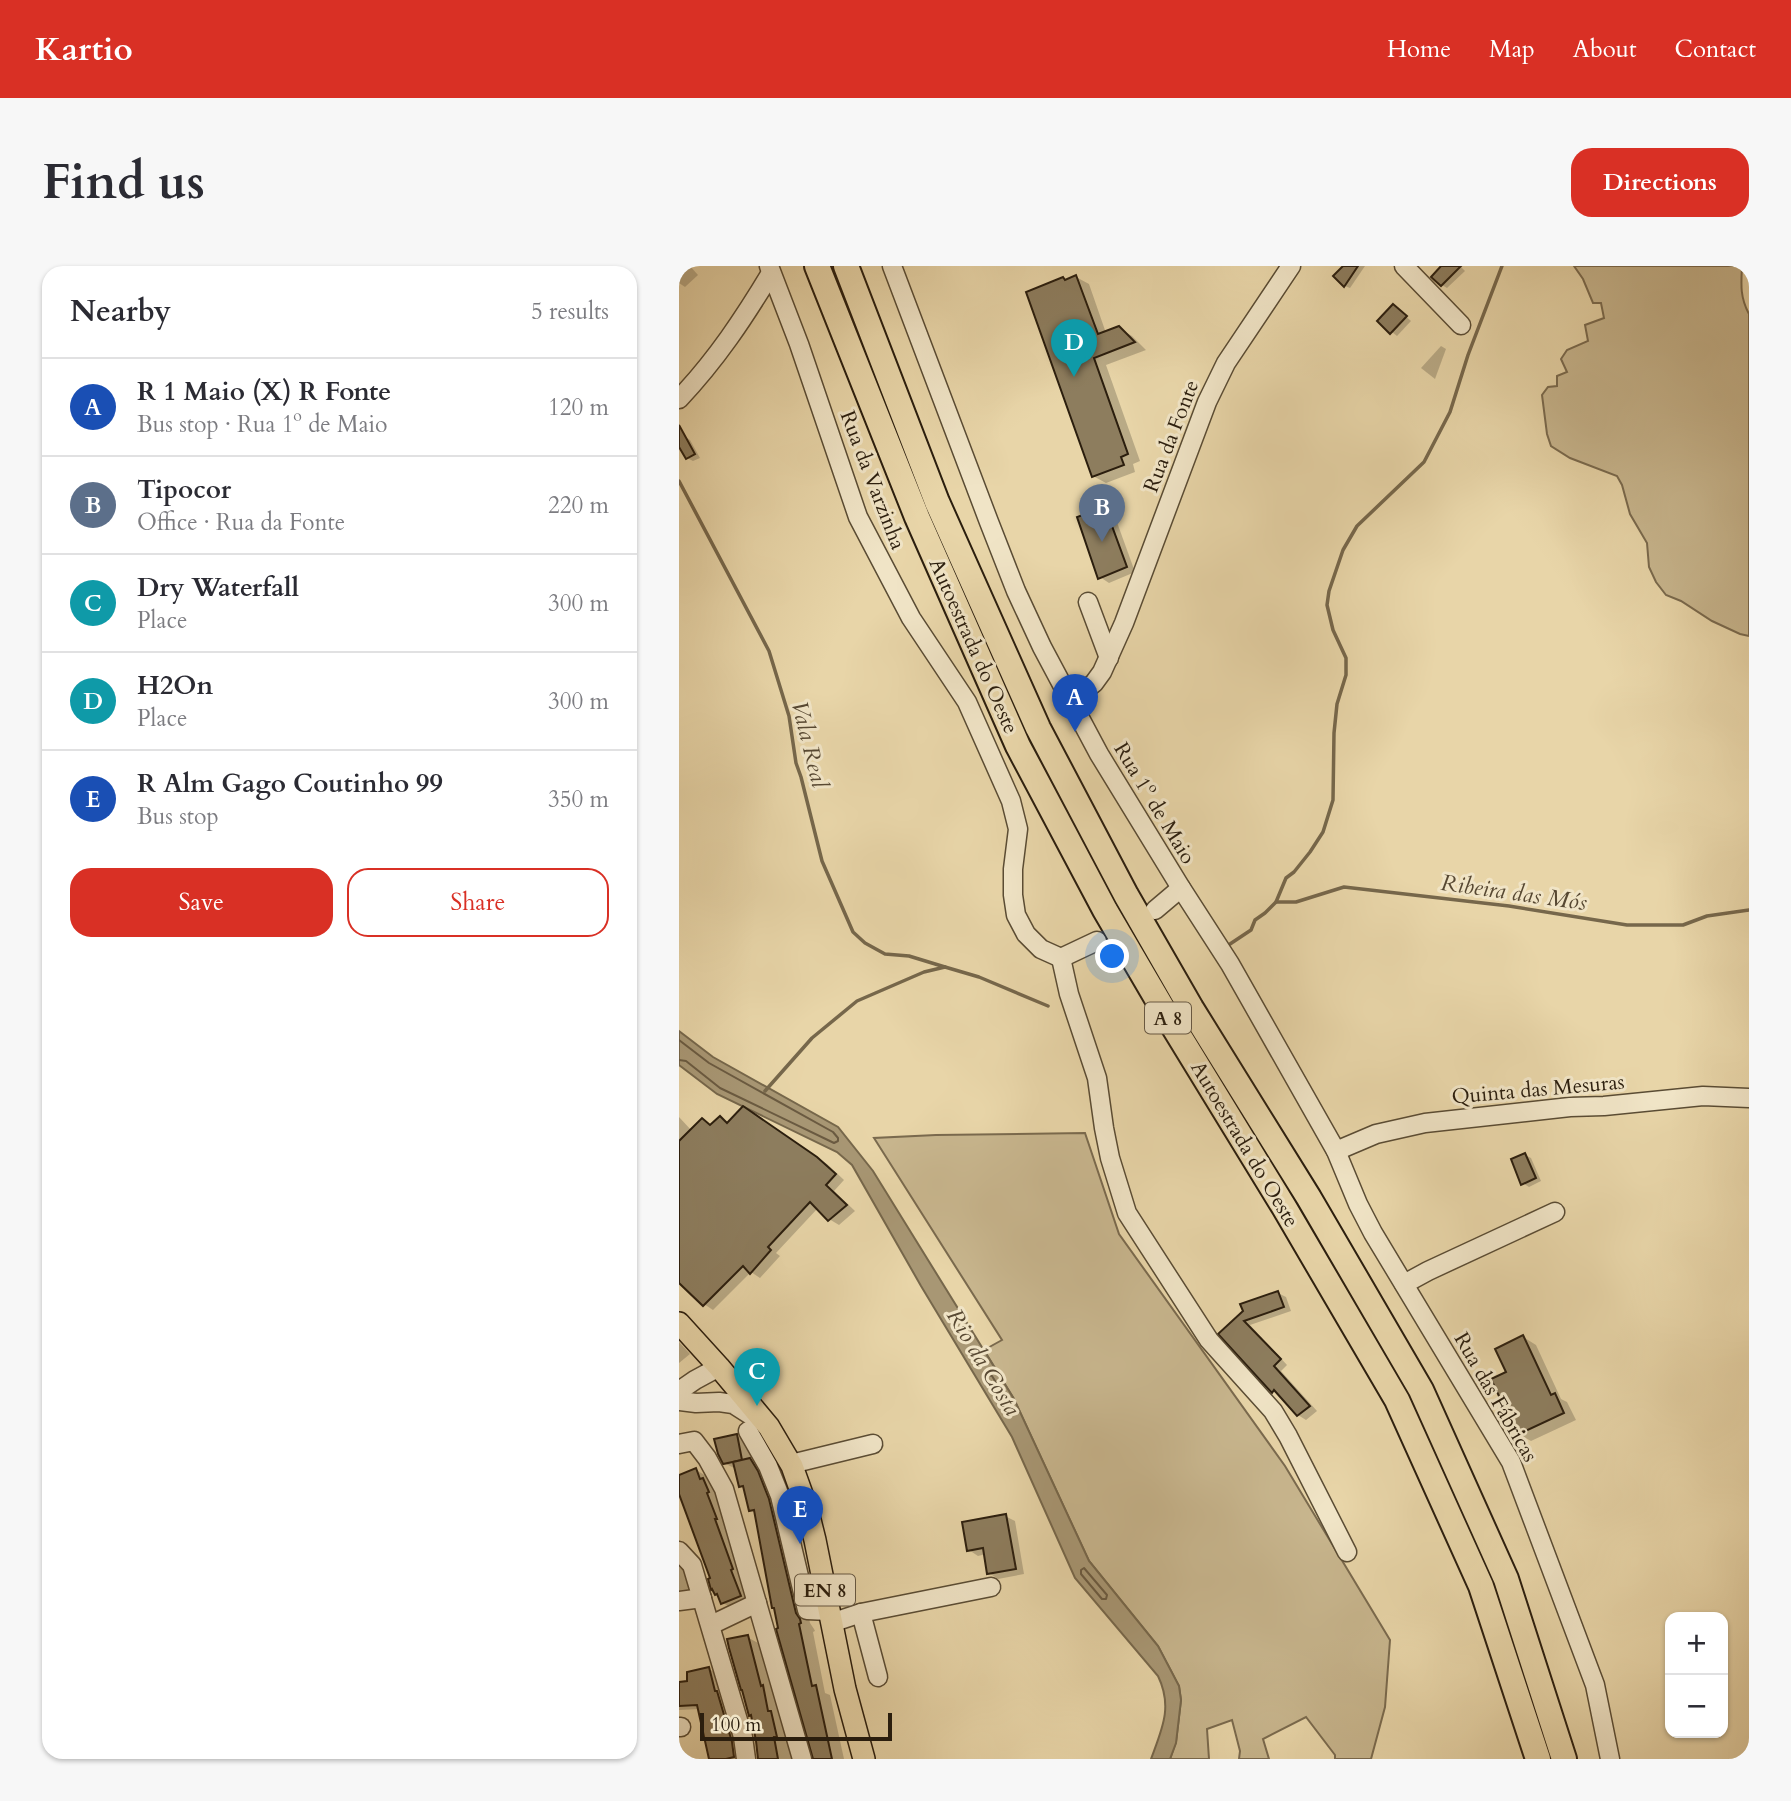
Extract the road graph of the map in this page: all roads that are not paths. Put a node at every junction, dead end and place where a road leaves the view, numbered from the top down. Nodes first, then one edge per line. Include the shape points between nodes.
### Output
1 (817, 266) edge
2 (846, 266) edge
3 (892, 266) edge
4 (1291, 266) edge
5 (1404, 266) edge
6 (770, 270) edge
7 (1461, 325) dead end
8 (679, 399) edge
9 (1088, 603) dead end
10 (1109, 658) junction
11 (1070, 702) junction
12 (1181, 888) junction
13 (1155, 910) dead end
14 (1097, 941) dead end
15 (1061, 958) junction
16 (1749, 1098) edge
17 (1336, 1151) junction
18 (1555, 1212) dead end
19 (1404, 1284) junction
20 (679, 1323) edge
21 (702, 1349) junction
22 (719, 1367) junction
23 (695, 1380) junction
24 (679, 1391) edge
25 (687, 1402) edge
26 (759, 1429) junction
27 (679, 1444) edge
28 (873, 1444) dead end
29 (791, 1464) junction
30 (679, 1551) edge
31 (1347, 1552) dead end
32 (991, 1587) dead end
33 (702, 1598) junction
34 (679, 1601) edge
35 (757, 1603) junction
36 (861, 1613) junction
37 (830, 1617) junction
38 (711, 1625) junction
39 (878, 1677) dead end
40 (746, 1759) edge
41 (802, 1759) edge
42 (864, 1759) edge
43 (1538, 1759) edge
44 (1564, 1759) edge
45 (1610, 1759) edge

1 - 43 highway, Autoestrada do Oeste / A 8 via 917,517 1018,746 1105,910 1397,1400 1481,1586
2 - 44 highway, Autoestrada do Oeste / A 8 via 937,502 1038,728 1191,1008 1421,1390 1506,1579
3 - 11 street, Rua 1º de Maio via 1016,591
4 - 10 street, Rua da Fonte via 1226,363 1207,402
5 - 7 street
6 - 8 street via 728,341
6 - 15 street, Rua da Varzinha via 858,517 911,618 967,702 1011,801 1018,829 1013,869 1016,915 1041,949
9 - 10 street
10 - 11 street, Rua da Fonte via 1094,682
11 - 12 street, Rua 1º de Maio
12 - 13 street
12 - 17 street, Rua 1º de Maio via 1230,964
14 - 15 street
15 - 31 street via 1097,1079 1106,1138 1127,1213 1209,1340 1273,1411
16 - 17 street, Quinta das Mesuras via 1703,1096 1425,1123 1376,1134
17 - 19 street, Rua das Fábricas via 1358,1204
18 - 19 street
19 - 45 street, Rua das Fábricas via 1517,1459 1595,1685
20 - 21 main road, EN 8
21 - 22 main road, EN 8
21 - 23 street
22 - 23 street
22 - 25 street via 709,1390
22 - 26 main road, EN 8
23 - 24 street
25 - 26 street via 733,1404
26 - 29 main road, EN 8
26 - 37 street via 807,1610
27 - 35 street via 694,1441 724,1489
28 - 29 street
29 - 37 main road, EN 8 via 810,1519
30 - 33 street via 692,1565
32 - 36 street
33 - 34 street
33 - 38 street
35 - 38 street
35 - 41 street
36 - 37 street
36 - 39 street
37 - 42 main road, EN 8
38 - 40 street

